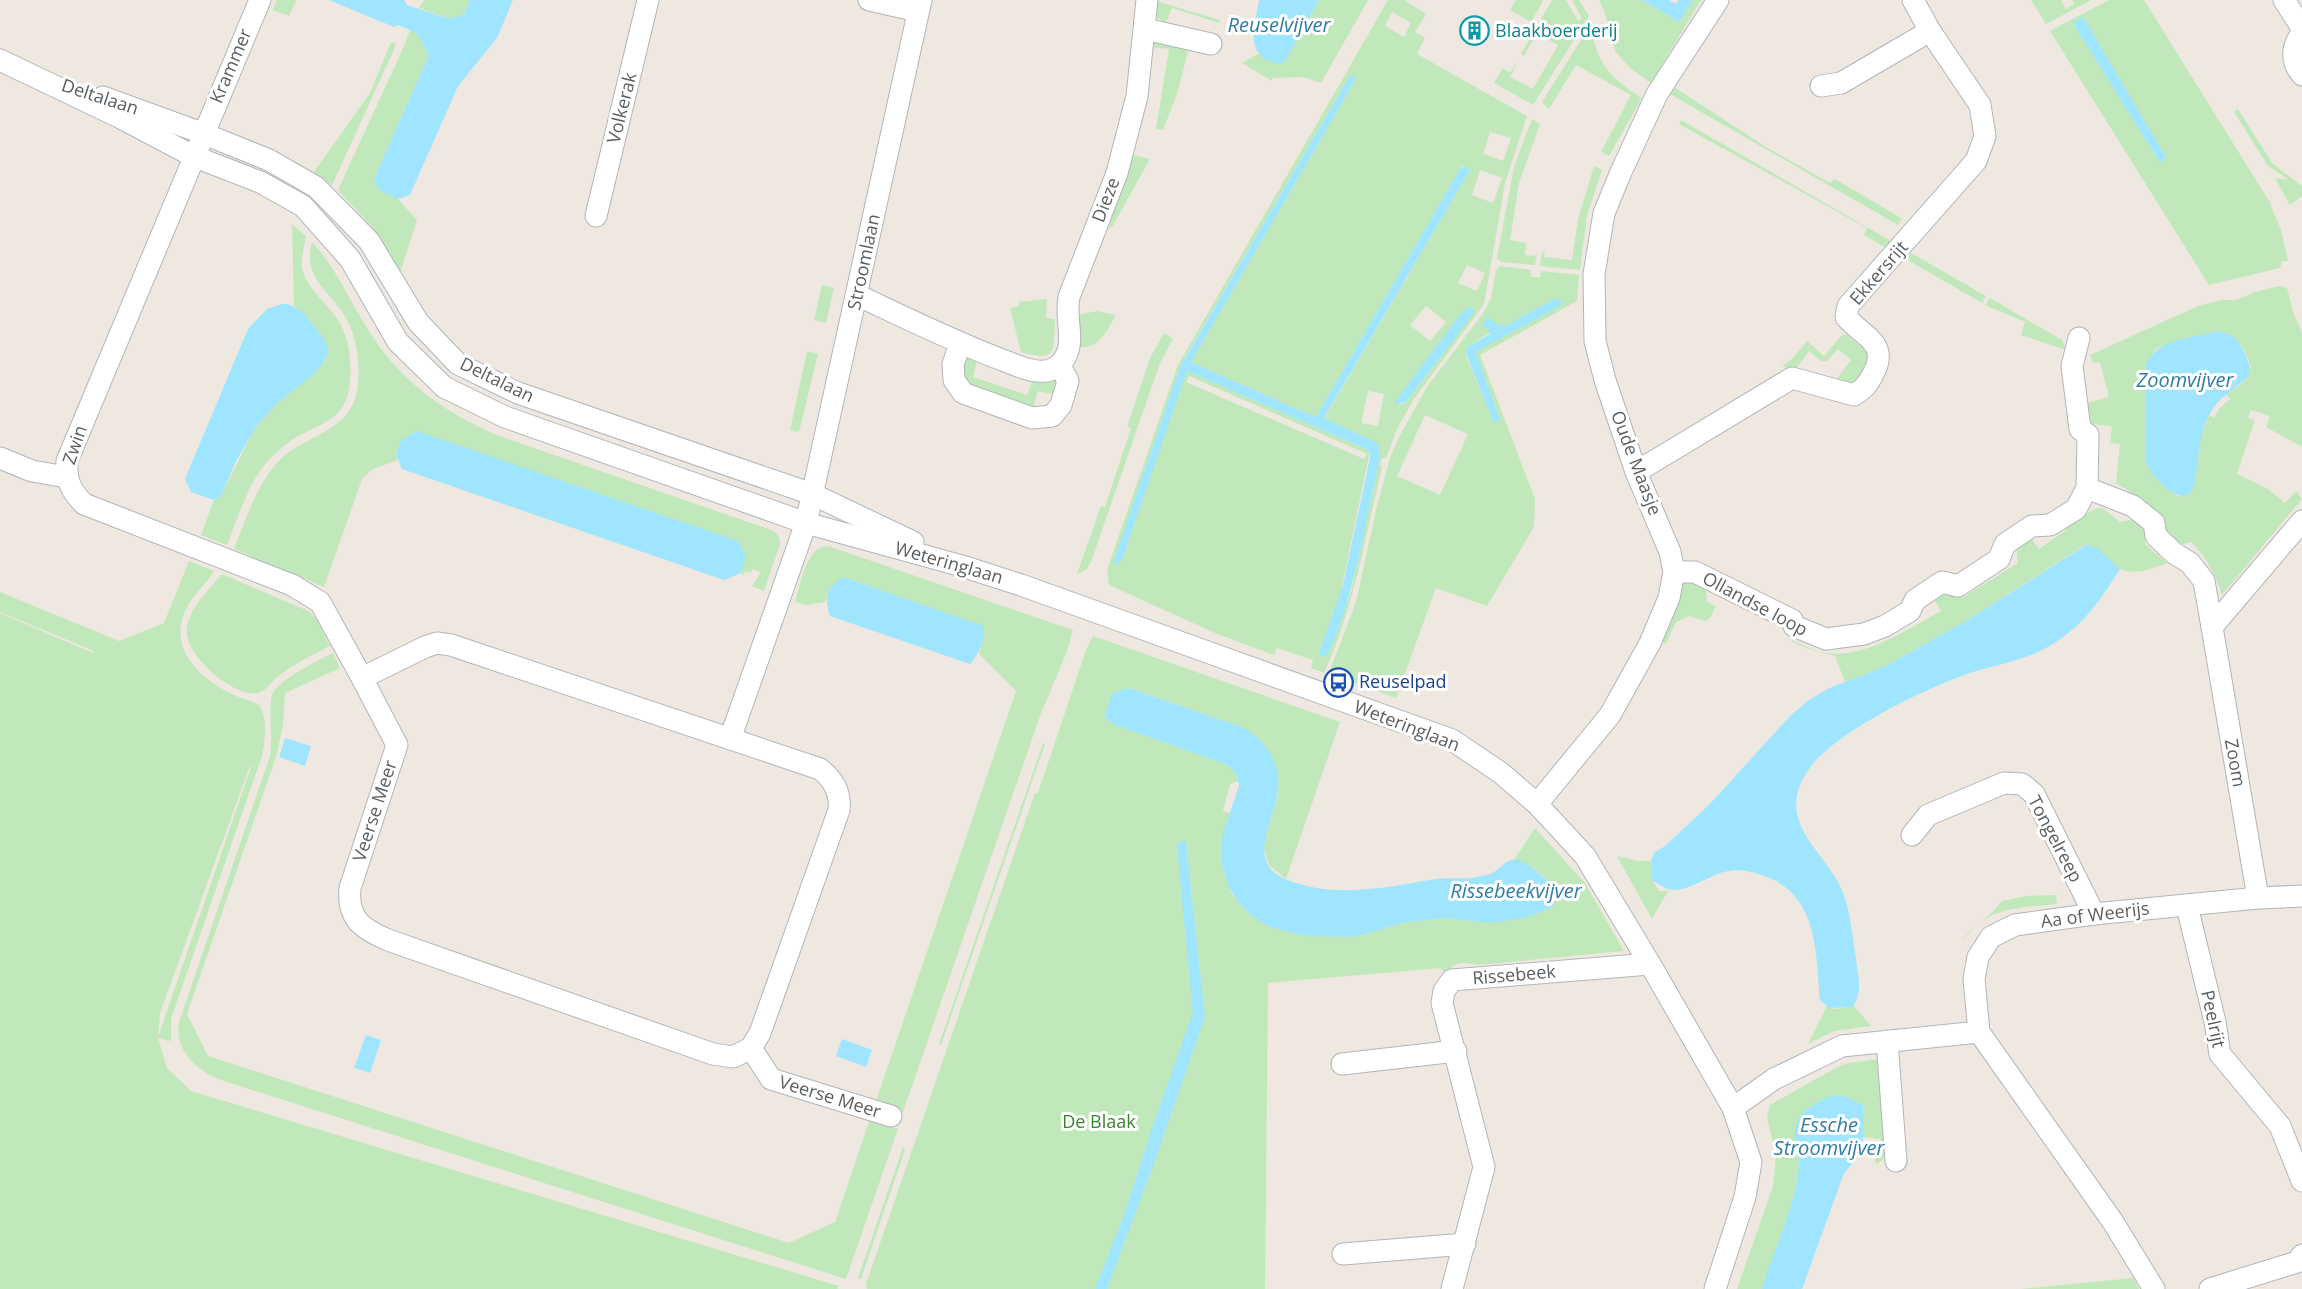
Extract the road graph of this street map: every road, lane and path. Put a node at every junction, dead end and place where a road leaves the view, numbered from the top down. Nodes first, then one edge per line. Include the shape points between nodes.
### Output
1 (260, 0) edge
2 (648, 0) edge
3 (869, 0) edge
4 (1147, 0) edge
5 (1718, 0) edge
6 (1913, 0) edge
7 (2284, 0) edge
8 (920, 6) edge
9 (2302, 28) edge
10 (1145, 29) junction
11 (1930, 31) junction
12 (2302, 33) edge
13 (1212, 44) dead end
14 (0, 60) edge
15 (33, 75) junction
16 (2302, 75) edge
17 (1821, 86) dead end
18 (202, 133) junction
19 (193, 156) junction
20 (596, 216) dead end
21 (857, 296) junction
22 (2079, 338) dead end
23 (960, 344) junction
24 (1060, 366) junction
25 (0, 458) edge
26 (1636, 472) junction
27 (66, 477) junction
28 (2087, 488) junction
29 (812, 495) junction
30 (2302, 521) edge
31 (806, 523) junction
32 (962, 566) junction
33 (1674, 572) junction
34 (2212, 627) junction
35 (362, 678) junction
36 (730, 739) junction
37 (1537, 804) junction
38 (1912, 835) dead end
39 (2302, 896) edge
40 (2258, 898) junction
41 (2187, 906) junction
42 (2094, 914) junction
43 (1650, 964) junction
44 (1979, 1032) junction
45 (1887, 1041) junction
46 (751, 1048) junction
47 (1456, 1051) junction
48 (1342, 1065) dead end
49 (1733, 1108) junction
50 (891, 1116) dead end
51 (1896, 1161) dead end
52 (2302, 1181) edge
53 (1465, 1244) junction
54 (1343, 1254) dead end
55 (2302, 1255) edge
56 (1452, 1289) edge
57 (1715, 1289) edge
58 (2154, 1289) edge
59 (2210, 1289) edge

1 - 18 street, Krammer
2 - 20 street, Volkerak
3 - 8 street
4 - 10 street, Dieze
5 - 26 street, Oude Maasje via 1657,94 1604,213 1594,274 1595,341
6 - 11 street, Ekkersrijt
7 - 9 street
8 - 21 street, Stroomlaan
10 - 13 street
10 - 24 street, Dieze via 1137,96 1117,173 1069,297 1071,335 1068,353
11 - 17 street via 1841,83
11 - 26 street, Ekkersrijt via 1980,105 1985,136 1976,161 1848,306 1846,317 1879,351 1879,364 1865,388 1854,395 1792,378
12 - 16 street via 2293,59
14 - 15 street, Deltalaan
15 - 18 street, Deltalaan
15 - 19 street, Deltalaan
18 - 19 street, Zwin
18 - 29 street, Deltalaan via 269,160 316,187 369,241 418,322 458,364 518,393
19 - 27 street, Zwin via 67,461
19 - 31 street, Deltalaan via 260,182 303,206 350,259 398,342 444,387 505,417
21 - 23 street
21 - 29 street, Stroomlaan
22 - 28 street via 2072,366 2080,429 2088,435
23 - 24 street via 1025,369 1044,372
23 - 24 street, Dieze via 953,364 954,380 963,393 1032,418 1052,416 1061,405 1068,381
25 - 27 street via 32,471
26 - 33 street, Oude Maasje via 1670,552
27 - 35 street, Zwin via 72,492 84,504 292,585 320,602
28 - 33 street, Ollandse loop via 2076,509 2050,525 2032,526 2005,544 1999,559 1991,565 1958,585 1942,582 1915,600 1910,611 1864,634 1826,639 1695,572
28 - 34 street, Zoom via 2133,506 2154,523 2156,536 2190,562 2204,581
29 - 31 street, Stroomlaan
29 - 32 street, Deltalaan
30 - 34 street
31 - 32 street, Weteringlaan
31 - 36 street
32 - 37 street, Weteringlaan via 1452,740 1502,773
33 - 37 street, Oude Maasje via 1669,597 1650,643 1610,715
34 - 40 street, Zoom
35 - 36 street via 425,647 451,645
35 - 46 street, Veerse Meer via 397,745 350,888 351,909 360,924 388,940 713,1054 733,1057
36 - 46 street via 820,769 836,785 840,801 803,917
37 - 43 street, Weteringlaan via 1585,856
38 - 42 street, Tongelreep via 1928,815 2004,783 2022,784 2034,794
39 - 40 street, Aa of Weerijs
40 - 41 street, Aa of Weerijs
41 - 42 street, Aa of Weerijs
41 - 52 street, Peelrijt via 2216,1022 2220,1054 2280,1126
42 - 44 street, Aa of Weerijs via 2015,925 1991,937 1978,957 1974,979
43 - 47 street, Rissebeek via 1452,980 1444,991 1442,1004
43 - 49 street, Weteringlaan
44 - 45 street
44 - 58 street via 2114,1222
45 - 49 street via 1842,1046 1774,1079
45 - 51 street
46 - 50 street, Veerse Meer via 771,1079
47 - 48 street
47 - 53 street, Rissebeek via 1484,1167
49 - 57 street, Weteringlaan via 1751,1162 1745,1197
53 - 54 street
53 - 56 street, Rissebeek
55 - 59 street via 2297,1262

